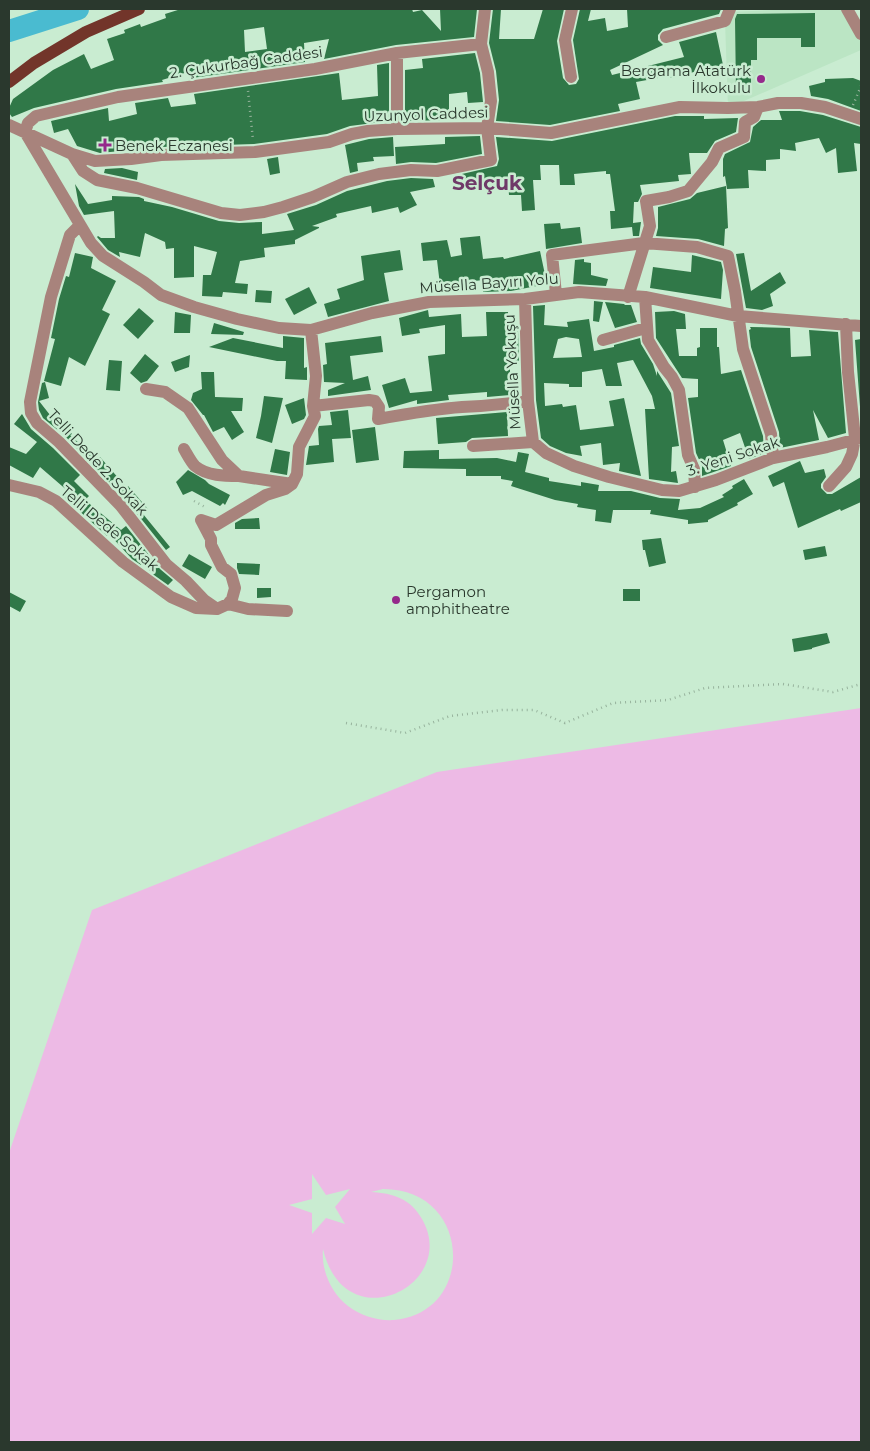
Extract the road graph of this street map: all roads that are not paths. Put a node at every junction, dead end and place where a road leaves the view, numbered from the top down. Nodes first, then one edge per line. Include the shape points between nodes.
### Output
1 (139, 9) edge
2 (485, 9) edge
3 (572, 9) edge
4 (730, 9) edge
5 (847, 9) edge
6 (861, 34) edge
7 (666, 37) dead end
8 (481, 44) junction
9 (397, 54) junction
10 (571, 77) dead end
11 (9, 82) edge
12 (758, 106) junction
13 (855, 118) edge
14 (9, 125) edge
15 (486, 128) junction
16 (397, 129) junction
17 (25, 132) junction
18 (72, 154) junction
19 (80, 225) junction
20 (644, 243) junction
21 (556, 294) junction
22 (628, 297) junction
23 (644, 297) junction
24 (525, 299) junction
25 (738, 316) junction
26 (846, 324) junction
27 (861, 326) edge
28 (646, 328) junction
29 (311, 330) junction
30 (603, 340) dead end
31 (146, 389) dead end
32 (528, 401) junction
33 (313, 406) junction
34 (858, 438) edge
35 (533, 442) junction
36 (473, 446) dead end
37 (184, 449) dead end
38 (773, 458) junction
39 (239, 476) junction
40 (292, 484) junction
41 (9, 485) edge
42 (829, 486) dead end
43 (695, 487) junction
44 (222, 606) junction
45 (287, 611) dead end

1 - 11 main road via 86,32
2 - 8 street
3 - 10 street via 565,40
4 - 7 street via 725,21
5 - 6 street
8 - 9 street, 2. Çukurbağ Caddesi
8 - 15 street via 492,101
9 - 16 street
9 - 17 street, 2. Çukurbağ Caddesi via 118,97 36,116 28,123
12 - 13 street, Uzunyol Caddesi via 802,103
12 - 15 street, Uzunyol Caddesi via 680,107 550,132
12 - 20 street via 754,116 745,122 744,137 719,148 712,162 688,191 646,202 650,226
14 - 17 street, Uzunyol Caddesi
15 - 16 street, Uzunyol Caddesi
15 - 18 street via 491,160 437,170 379,174 347,182 283,207 240,215 221,213 137,188 97,180 83,171
16 - 18 street, Uzunyol Caddesi via 368,131 328,142 255,152 95,161
17 - 18 street, Uzunyol Caddesi
17 - 19 street, Müsella Bayırı Yolu
19 - 29 street, Müsella Bayırı Yolu via 103,256 161,295 237,319 279,328
19 - 44 street, Telli Dede 2. Sokak via 70,236 51,297 30,402 31,414 121,506 166,564 204,600
20 - 21 street via 552,255
20 - 22 street
20 - 25 street via 697,247 728,256
21 - 22 street, Müsella Bayırı Yolu via 580,292
21 - 24 street, Müsella Bayırı Yolu
22 - 23 street, Müsella Bayırı Yolu
23 - 25 street, Müsella Bayırı Yolu
23 - 28 street
24 - 29 street, Müsella Bayırı Yolu via 429,302
24 - 32 street, Müsella Yokuşu
25 - 26 street, Müsella Bayırı Yolu
25 - 38 street via 743,349 771,434
26 - 27 street, Müsella Bayırı Yolu
26 - 34 street via 848,372
28 - 30 street
28 - 43 street via 648,340 679,390
29 - 33 street via 316,376
31 - 39 street via 166,392 188,408 222,460
32 - 33 street via 378,419 379,407 368,400
32 - 35 street, Müsella Yokuşu
33 - 40 street via 315,416 299,447 297,474
34 - 38 street, 3. Yeni Sokak
34 - 42 street via 846,467
35 - 36 street
35 - 43 street, 3. Yeni Sokak via 560,460 609,478 662,490 679,491
37 - 39 street via 195,466 204,471
38 - 43 street, 3. Yeni Sokak
39 - 40 street
40 - 44 street via 266,495 216,525 201,520 222,567 231,574 235,588 232,599
41 - 44 street, Telli Dede Sokak via 39,492 56,501 123,562 171,596 196,608
44 - 45 street, Telli Dede Sokak

